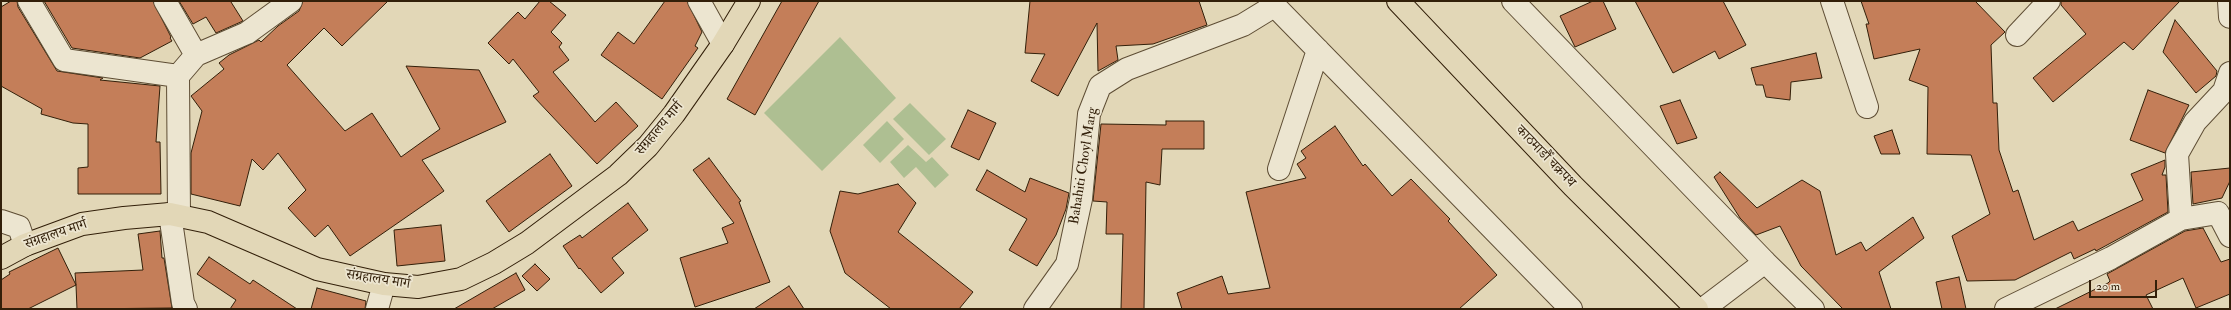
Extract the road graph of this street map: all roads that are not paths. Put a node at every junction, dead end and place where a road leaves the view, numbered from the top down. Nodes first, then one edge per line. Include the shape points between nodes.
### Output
1 (29, 1) edge
2 (165, 1) edge
3 (291, 1) edge
4 (699, 1) edge
5 (749, 1) edge
6 (1398, 1) edge
7 (1513, 1) edge
8 (1832, 1) edge
9 (2049, 1) edge
10 (2229, 1) edge
11 (1272, 3) edge
12 (2230, 17) edge
13 (2017, 35) dead end
14 (723, 44) junction
15 (1318, 50) junction
16 (196, 55) junction
17 (2230, 72) edge
18 (178, 76) junction
19 (1867, 107) dead end
20 (1279, 169) dead end
21 (175, 215) junction
22 (2181, 219) junction
23 (1, 221) edge
24 (2230, 236) edge
25 (25, 245) junction
26 (1, 258) edge
27 (1765, 262) junction
28 (384, 284) junction
29 (186, 309) edge
30 (377, 309) edge
31 (1035, 309) edge
32 (1571, 309) edge
33 (1697, 309) edge
34 (1703, 309) edge
35 (1813, 309) edge
36 (2006, 309) edge

1 - 18 street via 64,60
2 - 16 street
3 - 16 street via 247,33
4 - 14 street
5 - 14 main road, संग्रहालय मार्ग
6 - 33 main road, काठमाडाैँ चक्रपथ via 1573,186
7 - 27 street
8 - 19 street
9 - 13 street
10 - 12 street
11 - 15 street
11 - 31 street, Bahahiti Choyl Marg via 1243,25 1127,69 1100,86 1089,114 1081,200 1068,264
14 - 28 main road, संग्रहालय मार्ग via 648,146 618,175 527,244 462,278 418,287
15 - 20 street
15 - 32 street
16 - 18 street
17 - 22 street via 2224,91 2194,122 2177,154
18 - 21 street
21 - 25 main road, संग्रहालय मार्ग via 82,224
21 - 28 main road, संग्रहालय मार्ग via 208,222 237,233 317,269
21 - 29 street
22 - 24 street via 2218,213
22 - 36 street via 2112,258
23 - 25 street via 18,227
25 - 26 main road, संग्रहालय मार्ग
27 - 34 street
27 - 35 street
28 - 30 street

